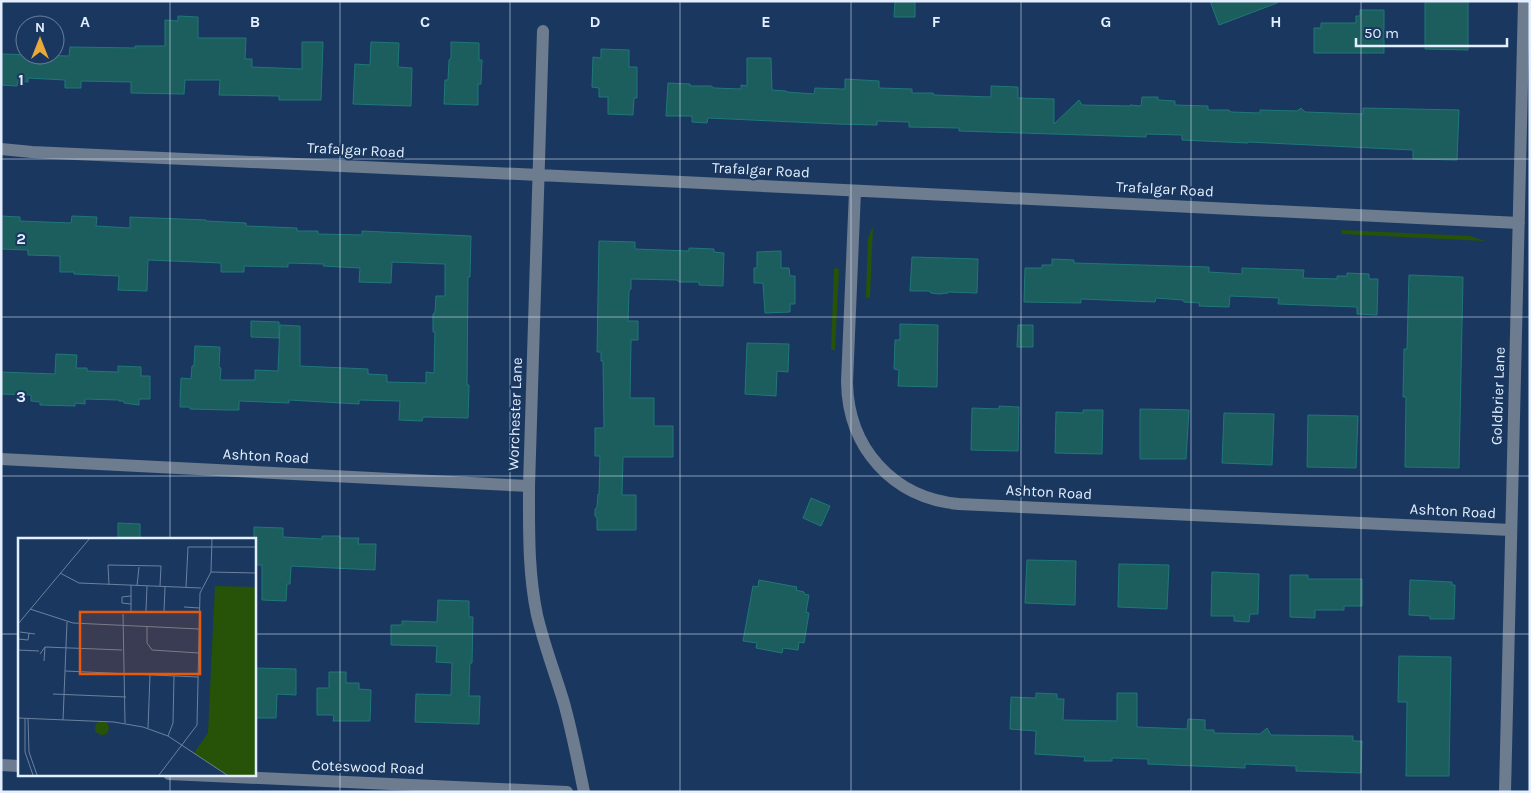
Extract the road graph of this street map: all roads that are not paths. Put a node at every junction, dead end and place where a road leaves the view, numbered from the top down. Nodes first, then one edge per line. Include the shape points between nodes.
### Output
1 (1524, 1) edge
2 (543, 31) dead end
3 (1, 149) edge
4 (539, 175) junction
5 (855, 191) junction
6 (1519, 223) junction
7 (1, 459) edge
8 (529, 486) junction
9 (1511, 530) junction
10 (1, 766) edge
11 (18, 766) edge
12 (213, 776) edge
13 (567, 792) edge
14 (584, 792) edge
15 (1505, 792) edge

1 - 6 street, Goldbrier Lane
2 - 4 street, Worchester Lane
3 - 4 street, Trafalgar Road
4 - 5 street, Trafalgar Road
4 - 8 street, Worchester Lane
5 - 6 street, Trafalgar Road
5 - 9 street, Ashton Road via 848,406 856,433 874,461 911,491 945,503 959,504
6 - 9 street, Goldbrier Lane
7 - 8 street, Ashton Road
8 - 14 street, Worchester Lane via 528,540 537,614 547,656 564,703
9 - 15 street, Goldbrier Lane
10 - 11 street
12 - 13 street, Coteswood Road

